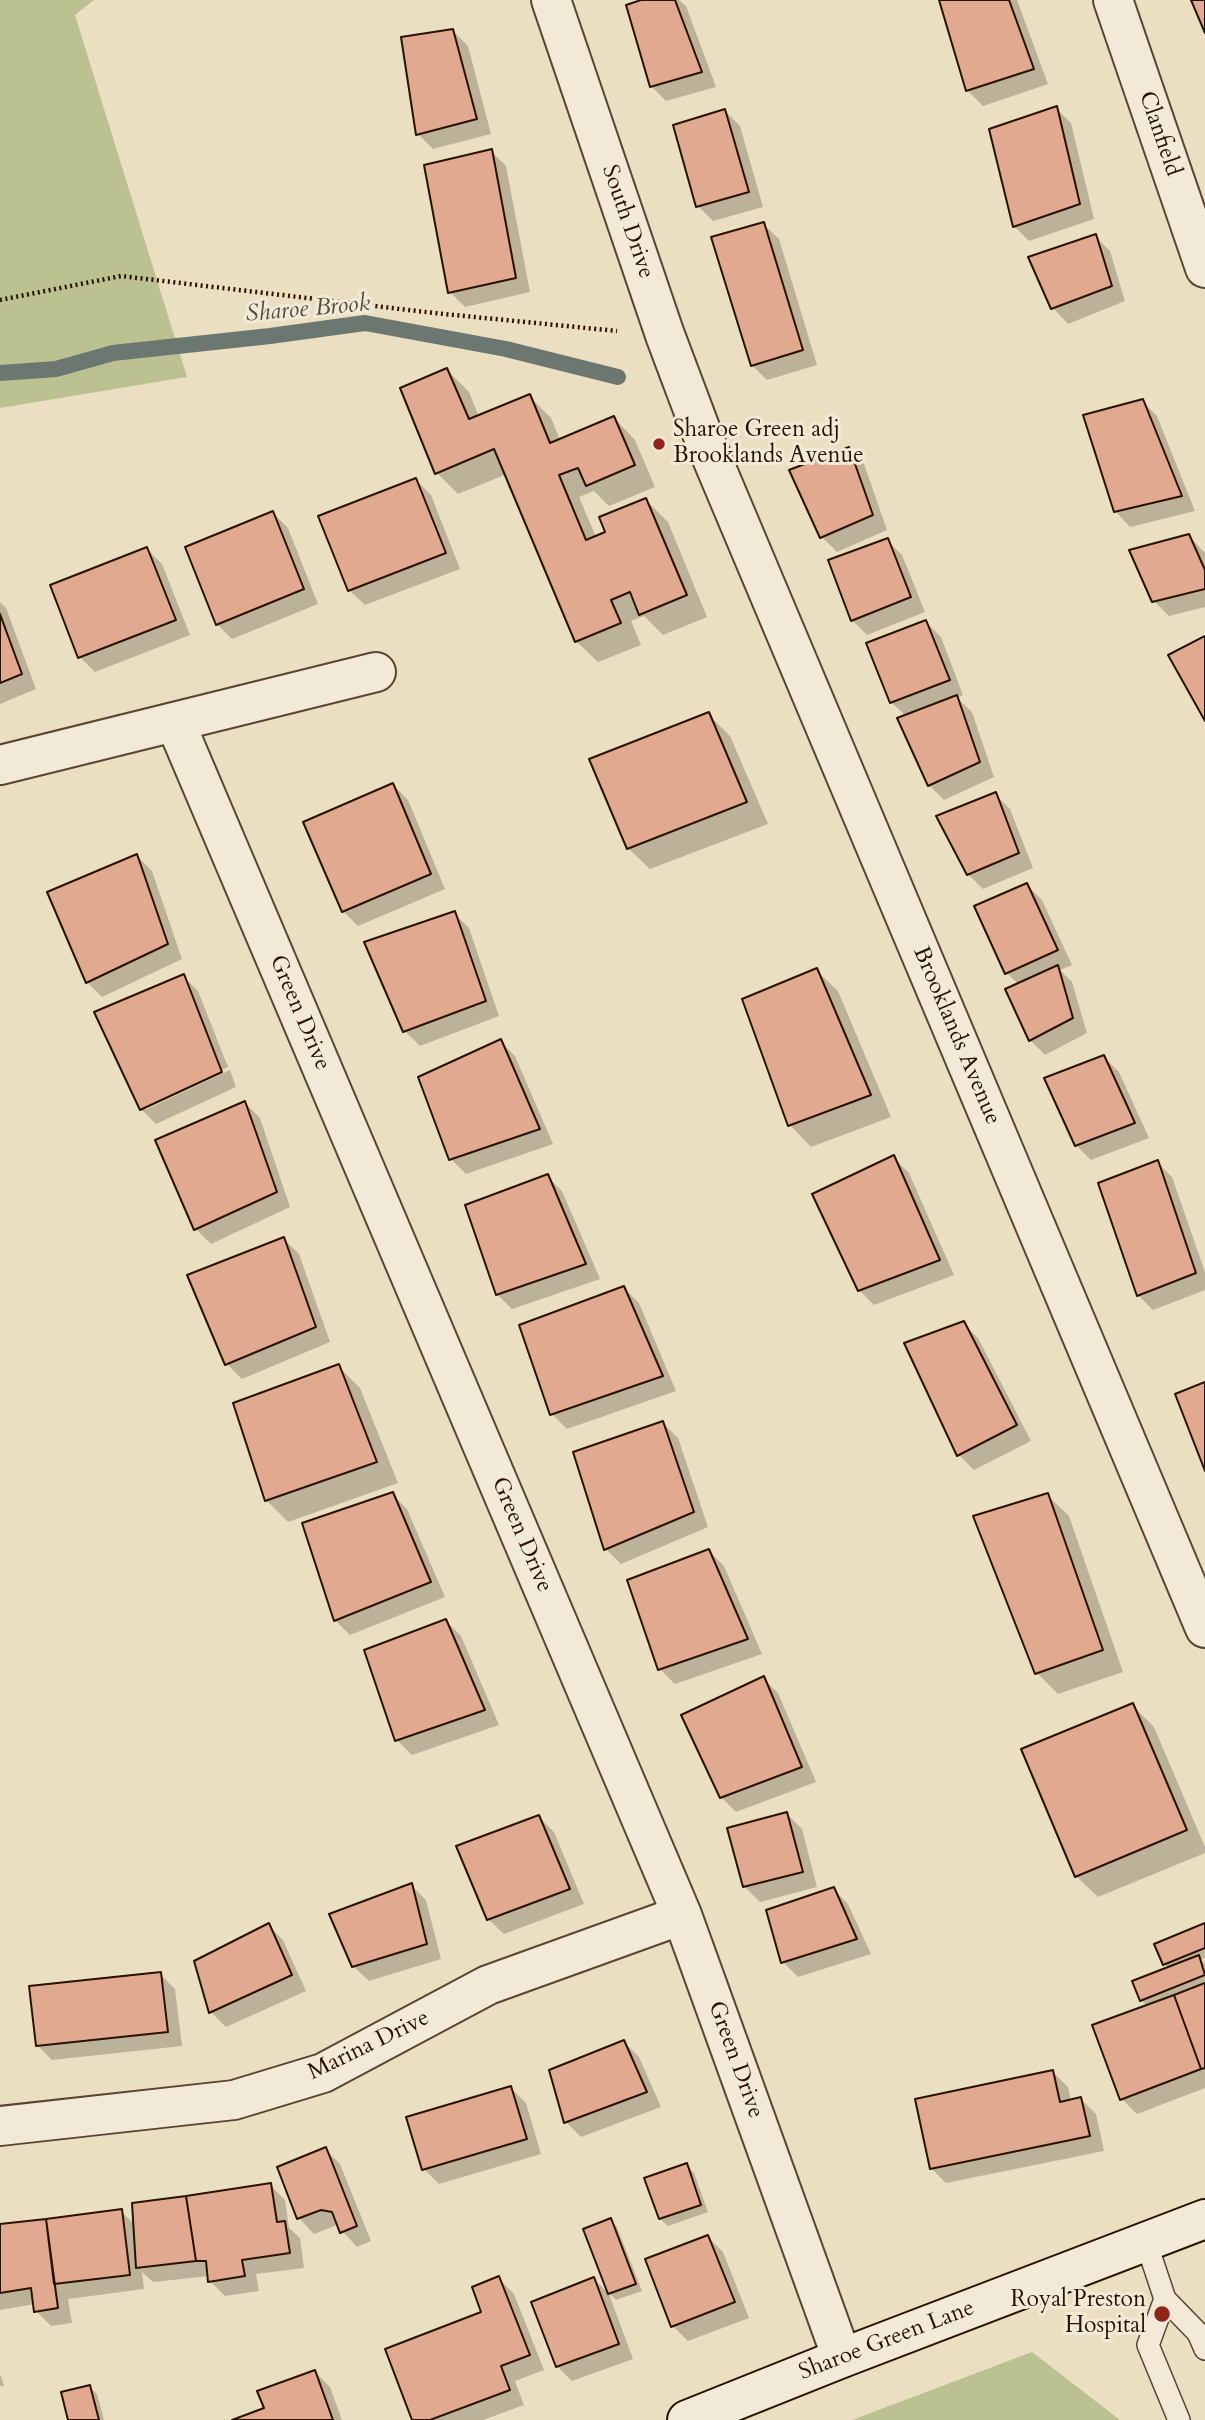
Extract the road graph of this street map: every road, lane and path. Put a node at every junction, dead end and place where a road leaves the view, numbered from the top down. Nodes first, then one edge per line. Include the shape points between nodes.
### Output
1 (551, 0) edge
2 (1113, 0) edge
3 (1205, 268) edge
4 (0, 300) edge
5 (665, 335) junction
6 (706, 444) joint
7 (376, 672) dead end
8 (175, 722) junction
9 (0, 765) edge
10 (1205, 1628) edge
11 (682, 1915) junction
12 (0, 2126) edge
13 (1205, 2219) edge
14 (1146, 2242) junction
15 (1165, 2299) junction
16 (1205, 2349) edge
17 (842, 2358) junction
18 (687, 2420) edge
19 (1179, 2420) edge

1 - 5 street, South Drive
2 - 3 street, Clanfield
4 - 5 path via 121,276
5 - 6 street, South Drive
6 - 10 street, Brooklands Avenue
7 - 8 street
8 - 9 street
8 - 11 street, Green Drive
11 - 12 street, Marina Drive via 488,1985 323,2073 234,2100
11 - 17 street, Green Drive
13 - 14 street, Sharoe Green Lane
14 - 15 lane
14 - 17 street, Sharoe Green Lane
15 - 16 lane via 1198,2333
15 - 19 lane via 1148,2345
17 - 18 street, Sharoe Green Lane

